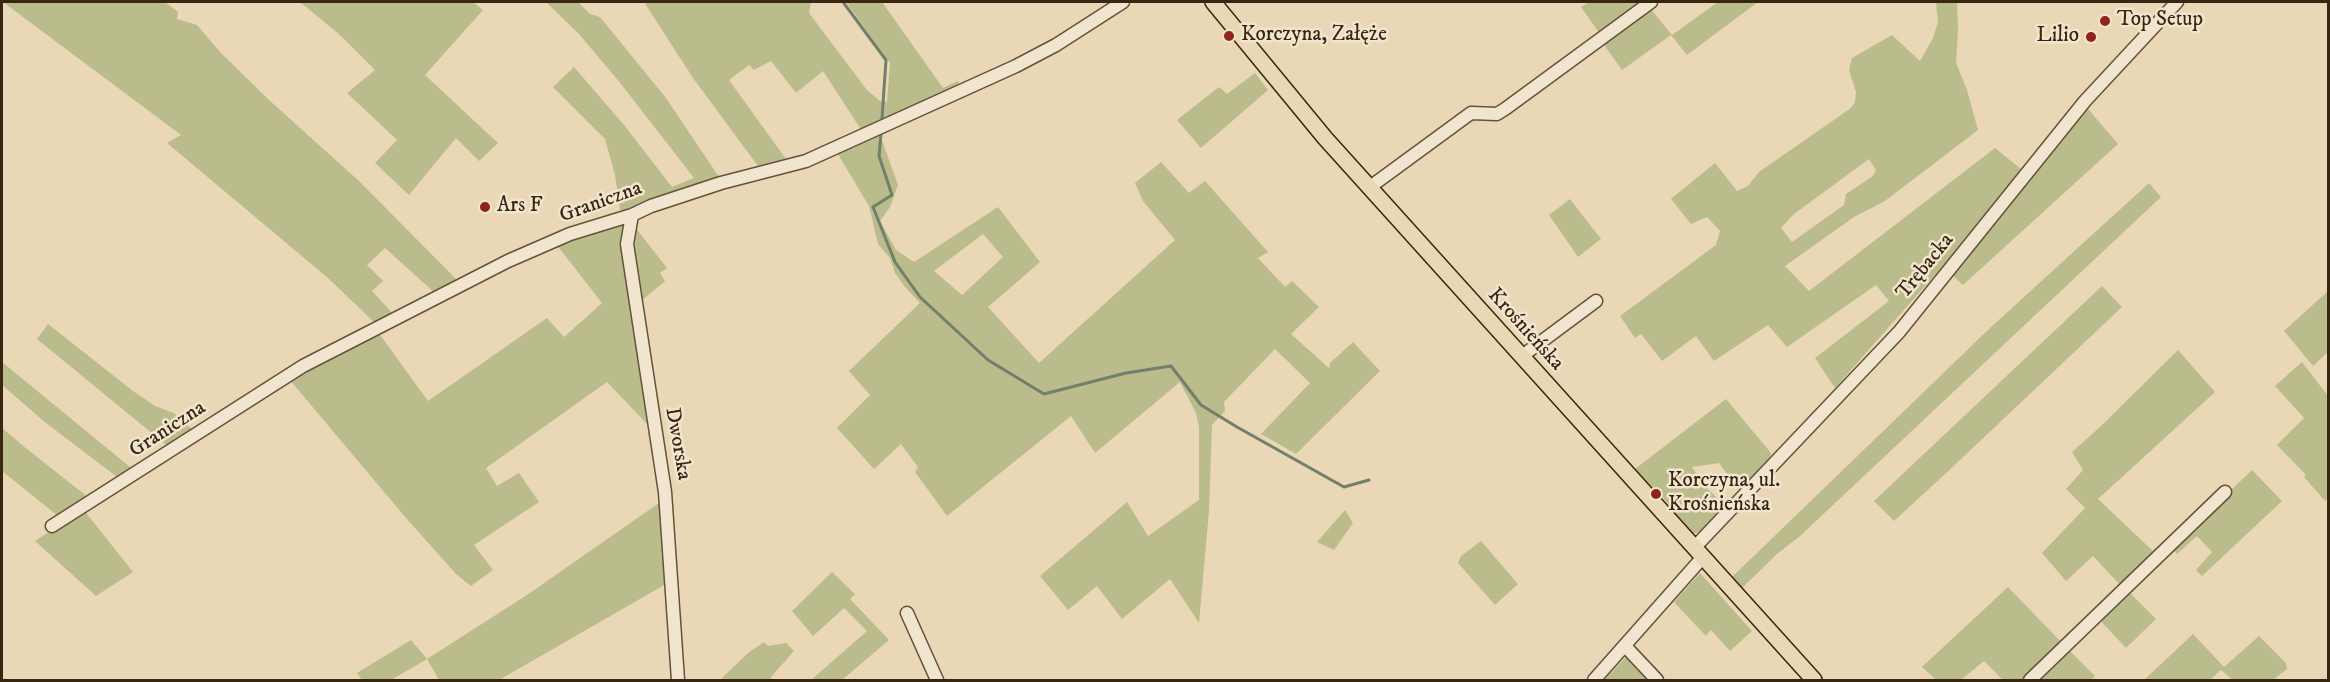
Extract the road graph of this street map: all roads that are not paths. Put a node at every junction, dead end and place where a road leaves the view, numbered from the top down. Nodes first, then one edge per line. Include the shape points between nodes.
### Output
1 (1123, 2) edge
2 (1213, 2) edge
3 (1651, 2) edge
4 (2177, 2) edge
5 (1370, 187) junction
6 (632, 215) junction
7 (1596, 301) dead end
8 (1522, 356) junction
9 (2225, 492) dead end
10 (52, 526) dead end
11 (1698, 553) junction
12 (908, 613) dead end
13 (1625, 646) junction
14 (678, 681) edge
15 (937, 681) edge
16 (1594, 681) edge
17 (1657, 681) edge
18 (1814, 681) edge
19 (2030, 681) edge

1 - 6 street, Graniczna via 1016,66 806,161 721,183
2 - 5 main road, Krośnieńska
3 - 5 street via 1505,109 1497,114 1471,113
4 - 11 street, Trębacka via 2085,101 1899,332
5 - 8 main road, Krośnieńska
6 - 10 street, Graniczna via 570,234 508,261 303,366
6 - 14 street, Dworska via 627,244 665,492
7 - 8 street
8 - 11 main road, Krośnieńska
9 - 19 street
11 - 13 street, Trębacka
11 - 18 main road, Krośnieńska
12 - 15 street
13 - 16 street, Trębacka
13 - 17 street

